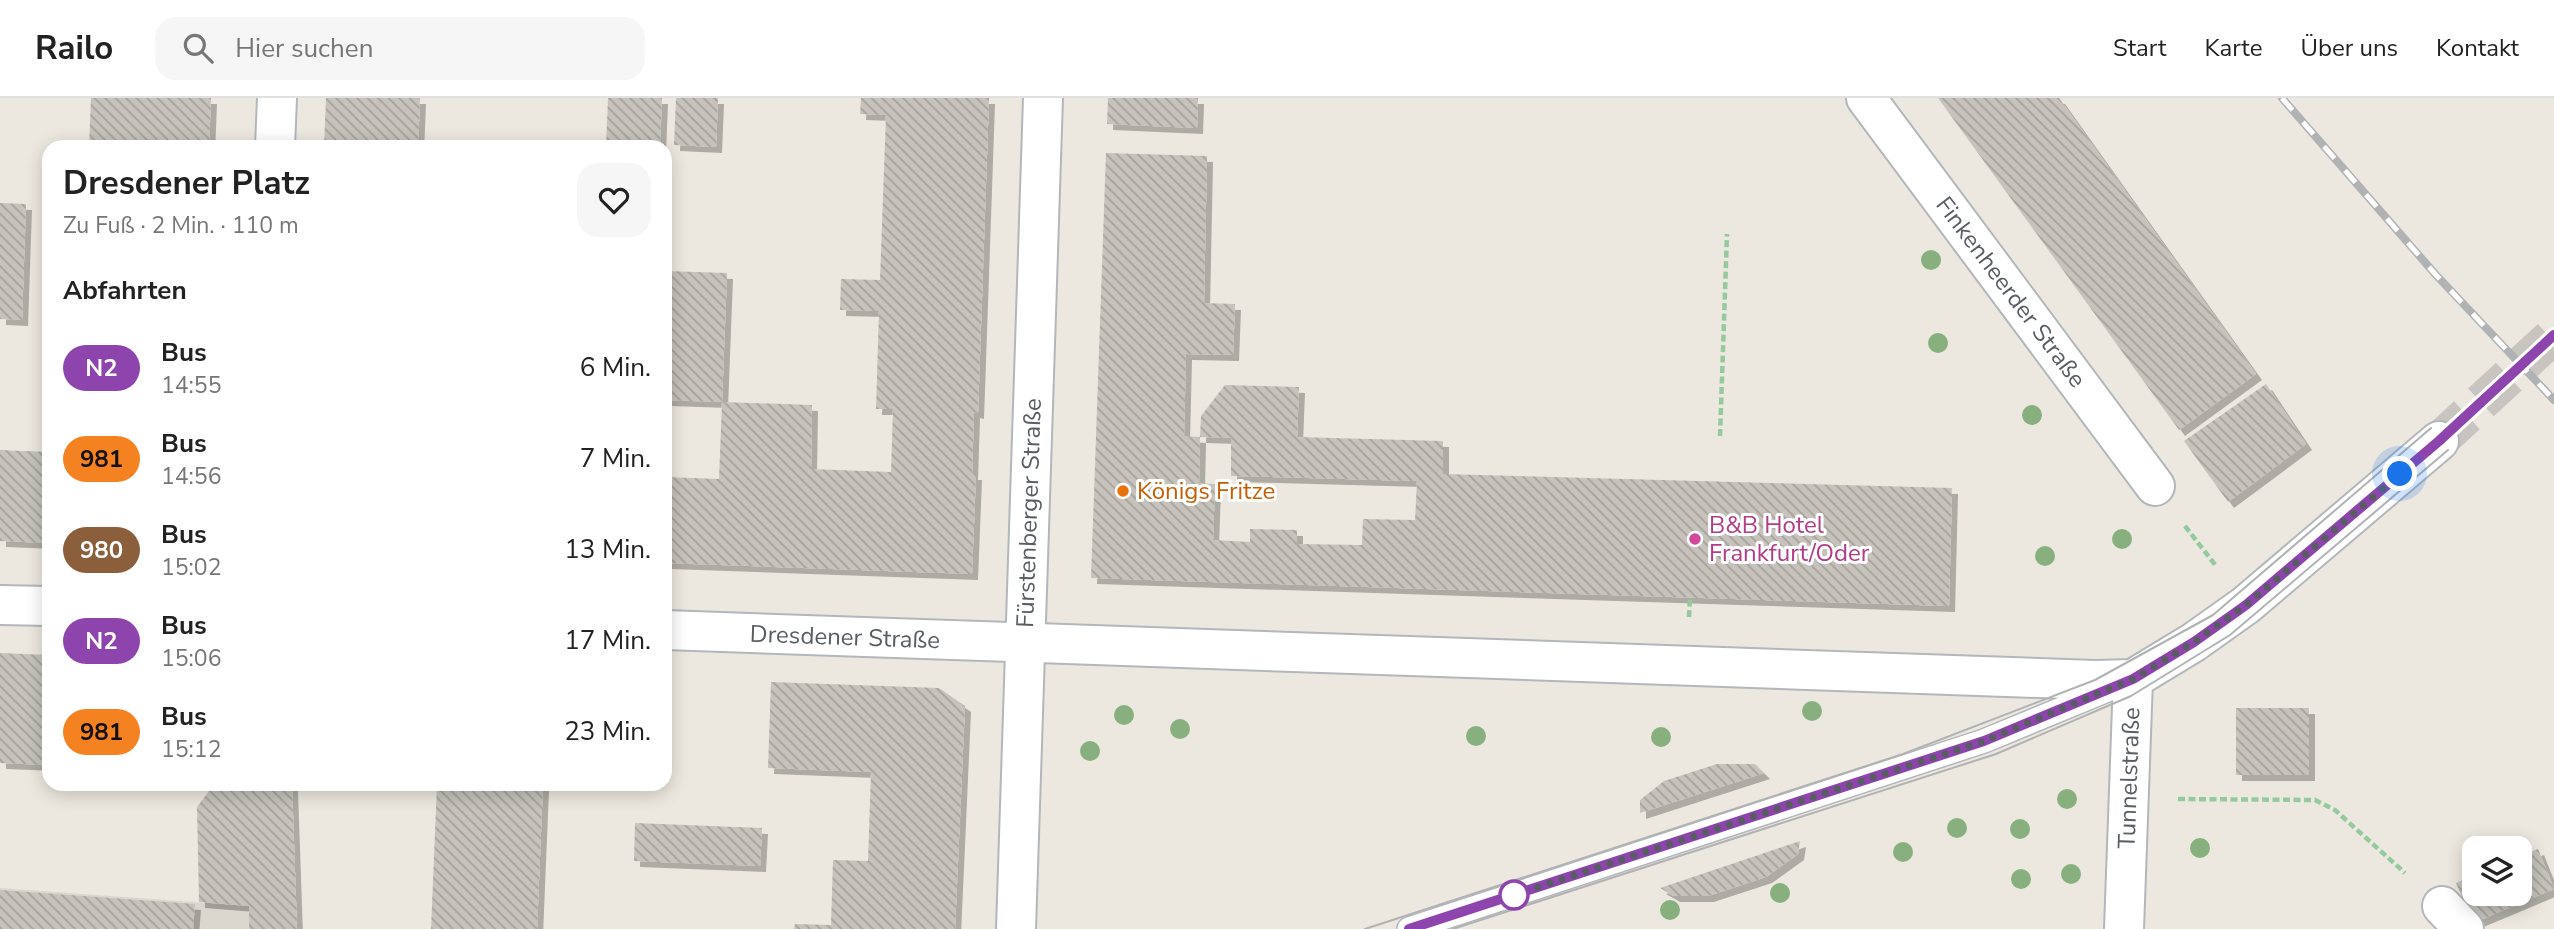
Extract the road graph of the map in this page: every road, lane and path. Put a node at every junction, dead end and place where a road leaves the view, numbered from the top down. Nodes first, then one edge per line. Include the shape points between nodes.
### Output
1 (277, 98) edge
2 (1043, 98) edge
3 (1866, 98) edge
4 (275, 140) edge
5 (1727, 234) dead end
6 (1720, 436) dead end
7 (2439, 441) tunnel mouth
8 (2155, 486) dead end
9 (2202, 549) dead end
10 (2219, 570) dead end
11 (1690, 598) dead end
12 (0, 605) edge
13 (42, 606) edge
14 (1689, 625) dead end
15 (672, 630) edge
16 (1024, 644) junction
17 (2133, 679) junction
18 (2178, 799) dead end
19 (2453, 918) edge
20 (1020, 924) edge
21 (1409, 929) edge
22 (2124, 929) edge

1 - 4 street
2 - 16 street, Fürstenberger Straße
3 - 8 street, Finkenheerder Straße
5 - 6 path
7 - 17 street, Tunnelstraße via 2246,605
9 - 10 path
11 - 14 path
12 - 13 street
15 - 16 street, Dresdener Straße
16 - 17 street, Dresdener Straße
16 - 20 street, Fürstenberger Straße
17 - 21 lane via 1984,741
17 - 22 street, Tunnelstraße
18 - 19 path via 2315,800 2335,810

